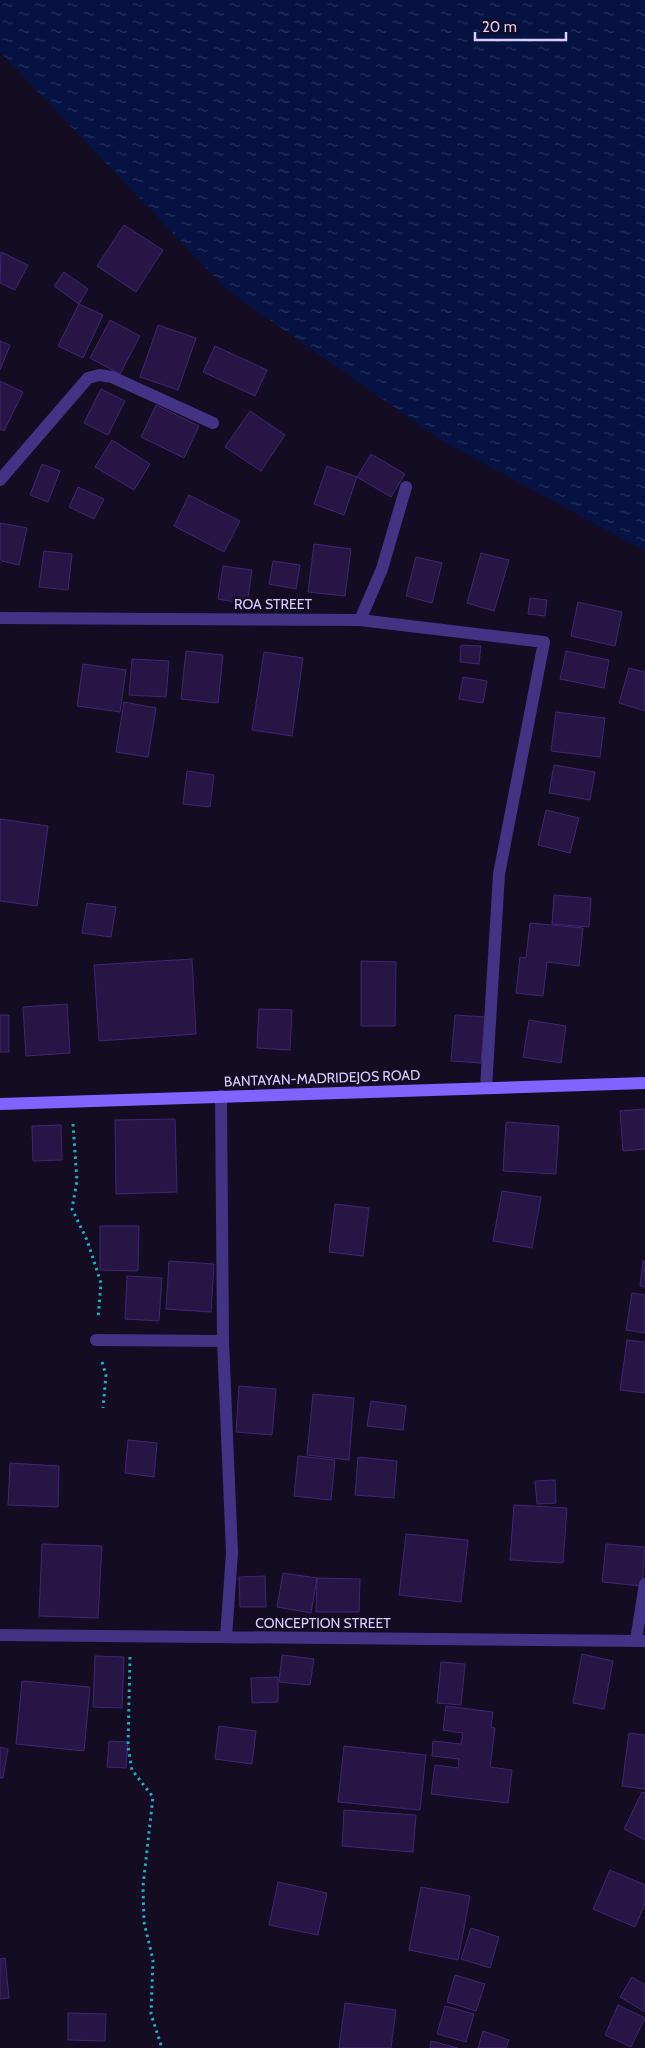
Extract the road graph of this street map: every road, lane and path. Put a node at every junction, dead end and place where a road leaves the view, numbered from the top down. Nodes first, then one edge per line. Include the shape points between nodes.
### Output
1 (213, 423) dead end
2 (0, 480) edge
3 (406, 487) dead end
4 (0, 618) edge
5 (360, 620) junction
6 (645, 1083) edge
7 (486, 1088) junction
8 (221, 1096) junction
9 (72, 1103) junction
10 (0, 1104) edge
11 (96, 1340) junction
12 (223, 1341) junction
13 (103, 1408) dead end
14 (645, 1584) edge
15 (0, 1635) edge
16 (131, 1636) junction
17 (226, 1637) junction
18 (640, 1641) edge
19 (162, 2048) edge

1 - 2 street via 112,377 99,375 88,378
3 - 5 street via 382,569
4 - 5 street, ROA STREET
5 - 7 street, ROA STREET via 544,642 499,874
6 - 7 street, BANTAYAN-MADRIDEJOS ROAD
7 - 8 street, BANTAYAN-MADRIDEJOS ROAD
8 - 9 street, BANTAYAN-MADRIDEJOS ROAD
8 - 12 street
9 - 10 street, BANTAYAN-MADRIDEJOS ROAD
9 - 11 path via 77,1181 72,1209 87,1240 101,1283
11 - 12 street
11 - 13 path via 106,1375
12 - 17 street via 232,1553
14 - 18 street
15 - 16 street, CONCEPTION STREET
16 - 17 street, CONCEPTION STREET
16 - 19 path via 128,1747 132,1770 153,1797 143,1886 144,1922 153,1960 151,2014
17 - 18 street, CONCEPTION STREET

